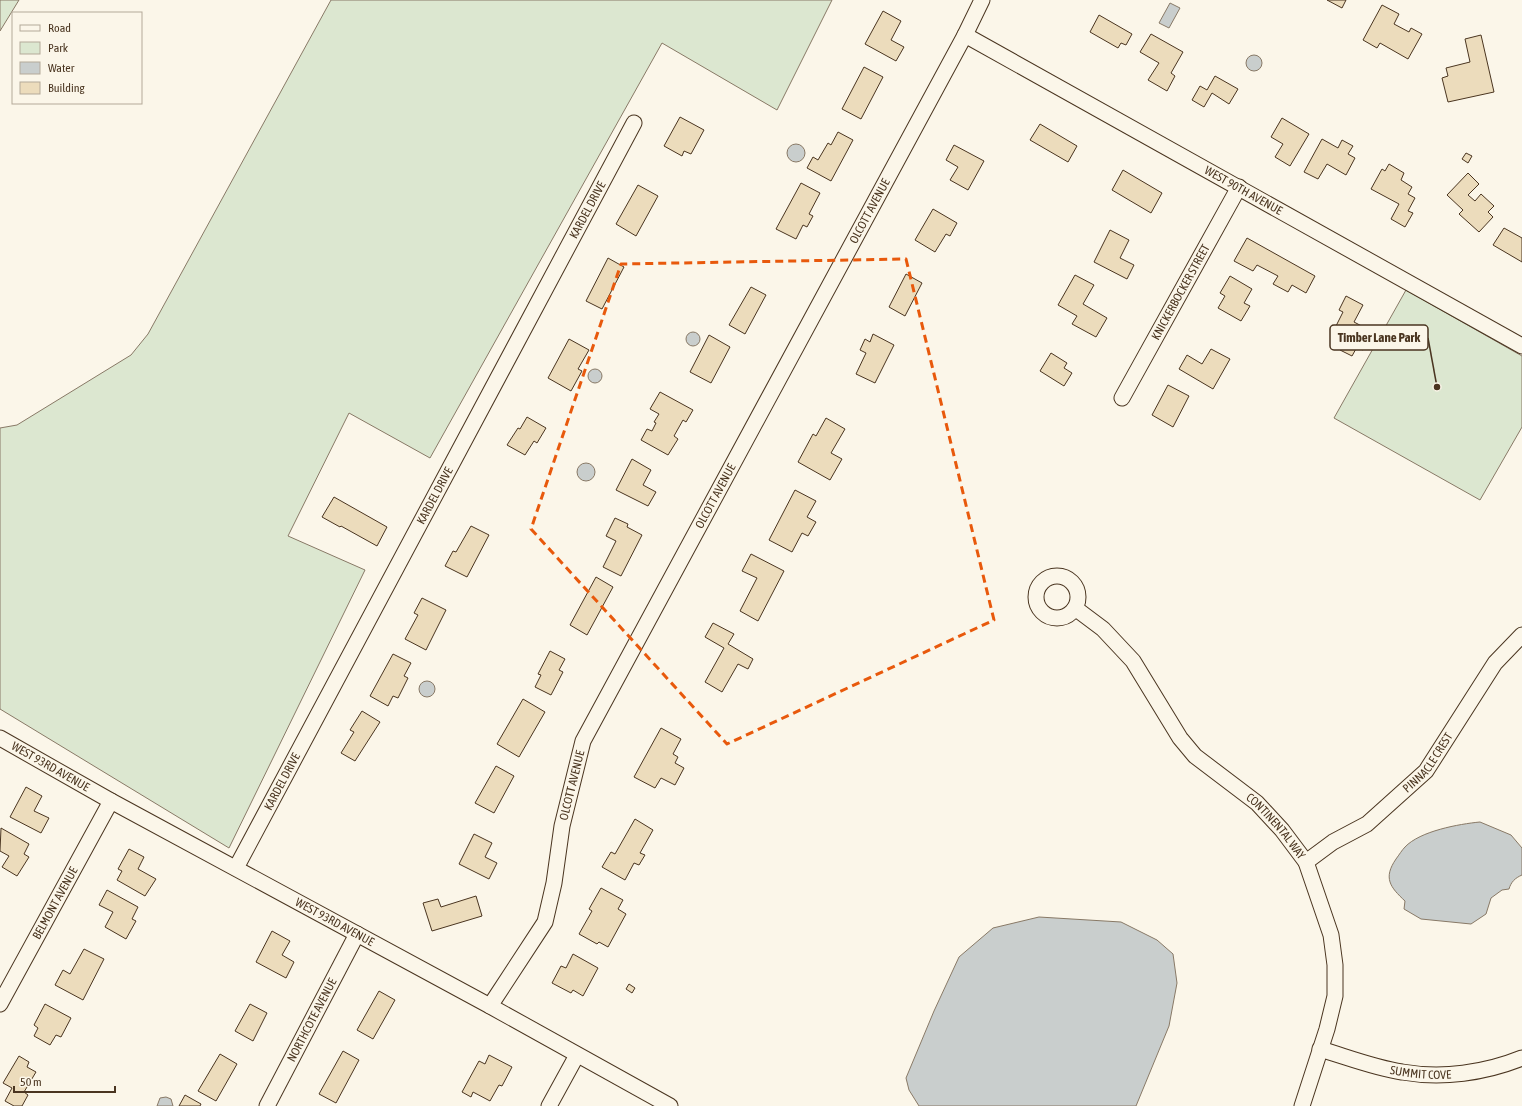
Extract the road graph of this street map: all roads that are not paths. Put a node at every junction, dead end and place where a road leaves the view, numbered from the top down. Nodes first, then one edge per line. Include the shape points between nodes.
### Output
1 (982, 0) edge
2 (965, 35) junction
3 (634, 123) dead end
4 (1238, 187) junction
5 (1522, 346) edge
6 (1122, 398) dead end
7 (1075, 608) dead end
8 (1522, 635) edge
9 (0, 738) edge
10 (111, 801) junction
11 (1306, 862) junction
12 (236, 868) junction
13 (357, 934) junction
14 (0, 1004) edge
15 (490, 1006) junction
16 (1320, 1049) junction
17 (577, 1055) junction
18 (1522, 1058) edge
19 (267, 1106) edge
20 (549, 1106) edge
21 (670, 1106) edge
22 (1302, 1106) edge

1 - 2 street, OLCOTT AVENUE
2 - 4 street, WEST 90TH AVENUE
2 - 15 street, OLCOTT AVENUE via 583,741 562,826 554,883 545,922
3 - 12 street, KARDEL DRIVE
4 - 5 street, WEST 90TH AVENUE
4 - 6 street, KNICKERBOCKER STREET
7 - 11 street, CONTINENTAL WAY via 1103,629 1133,661 1163,712 1195,756 1257,803
8 - 11 street, PINNACLE CREST via 1494,663 1426,770 1367,824 1332,842
9 - 10 street, WEST 93RD AVENUE
10 - 12 street, WEST 93RD AVENUE
10 - 14 street, BELMONT AVENUE
11 - 16 street, CONTINENTAL WAY via 1331,934 1335,965 1334,996
12 - 13 street, WEST 93RD AVENUE
13 - 15 street, WEST 93RD AVENUE
13 - 19 street, NORTHCOTE AVENUE
15 - 17 street, WEST 93RD AVENUE
16 - 18 street, SUMMIT COVE via 1402,1072 1438,1075 1476,1072
16 - 22 street, CONTINENTAL WAY
17 - 20 street
17 - 21 street, WEST 93RD AVENUE

